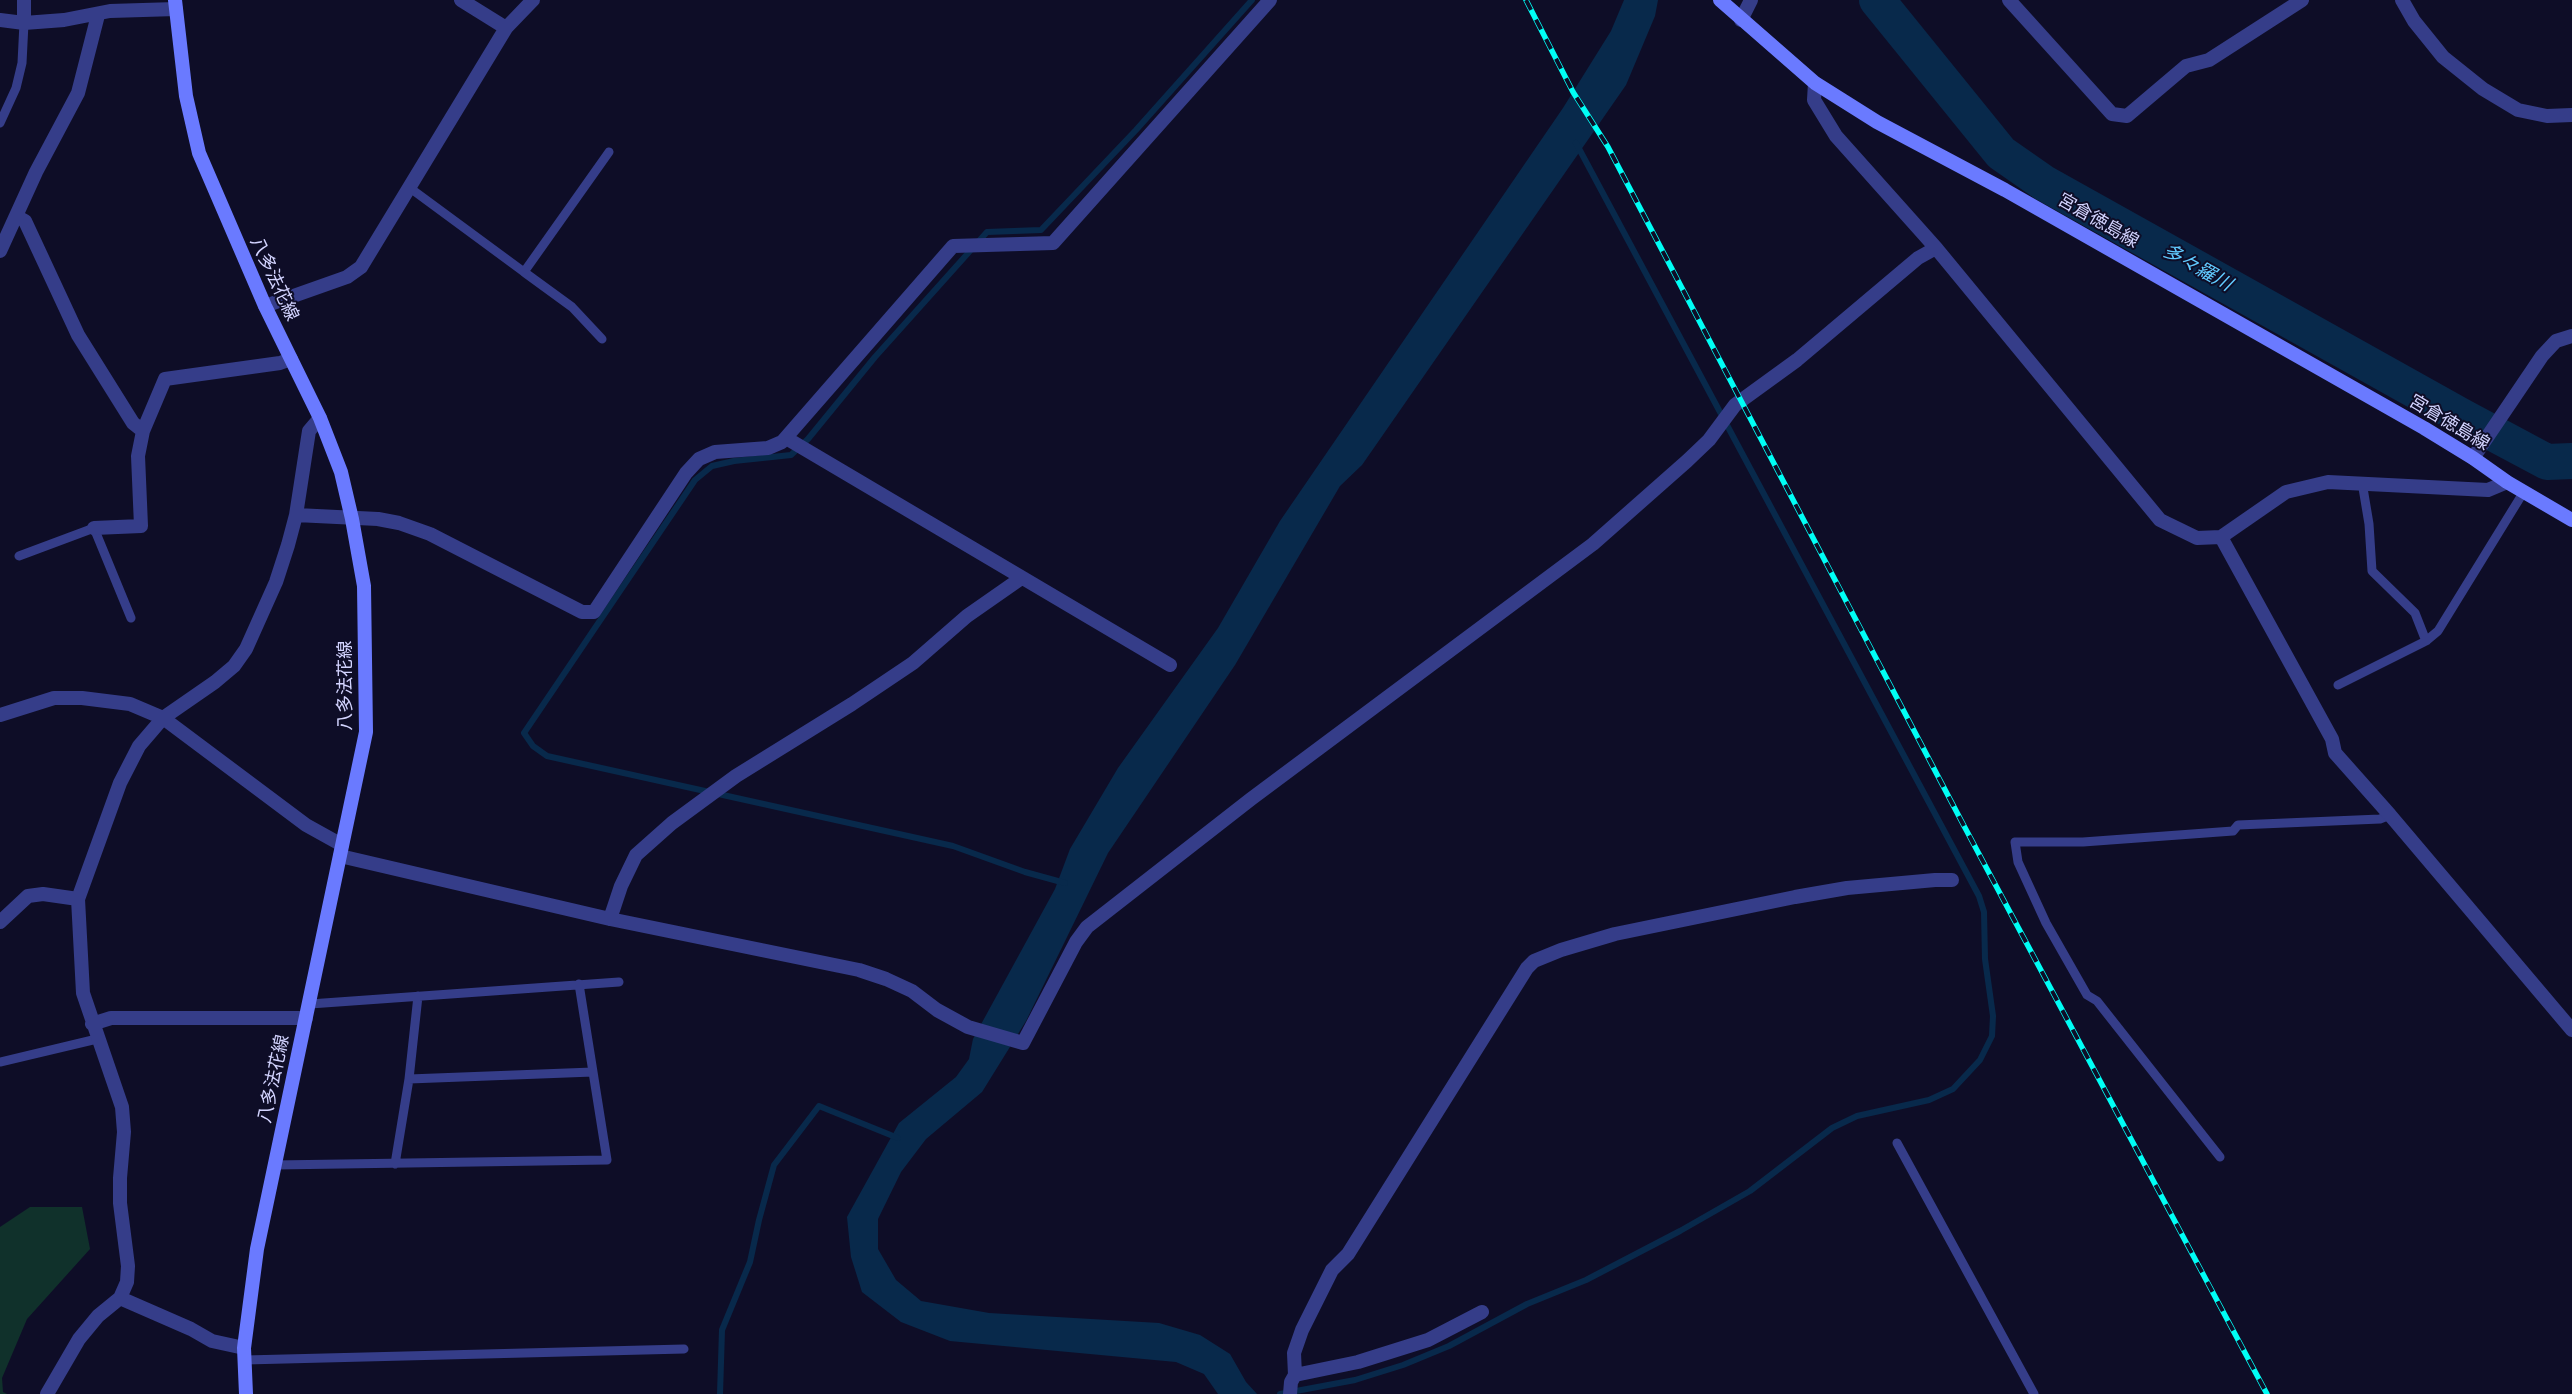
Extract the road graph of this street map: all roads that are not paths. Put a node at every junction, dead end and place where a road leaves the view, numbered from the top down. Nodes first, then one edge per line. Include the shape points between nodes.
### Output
1 (24, 0) edge
2 (460, 0) edge
3 (533, 0) edge
4 (1270, 0) edge
5 (1720, 0) edge
6 (1751, 0) edge
7 (2010, 0) edge
8 (2302, 0) edge
9 (2402, 0) edge
10 (176, 4) edge
11 (98, 15) junction
12 (0, 20) edge
13 (1741, 20) junction
14 (24, 24) junction
15 (506, 28) junction
16 (1815, 83) junction
17 (2572, 114) edge
18 (0, 123) edge
19 (609, 152) dead end
20 (410, 188) junction
21 (16, 216) junction
22 (1936, 248) junction
23 (0, 251) edge
24 (524, 272) junction
25 (265, 306) junction
26 (2572, 336) edge
27 (602, 339) dead end
28 (291, 359) junction
29 (320, 418) junction
30 (144, 431) junction
31 (788, 440) junction
32 (2476, 453) junction
33 (2362, 482) junction
34 (2507, 482) junction
35 (2523, 493) junction
36 (296, 516) junction
37 (352, 520) junction
38 (2572, 520) edge
39 (94, 528) junction
40 (2221, 537) junction
41 (19, 556) dead end
42 (1020, 579) junction
43 (130, 618) dead end
44 (2426, 641) junction
45 (1170, 666) dead end
46 (2338, 685) dead end
47 (0, 714) edge
48 (163, 718) junction
49 (2390, 814) junction
50 (341, 851) junction
51 (1952, 880) dead end
52 (78, 899) junction
53 (610, 919) junction
54 (0, 922) edge
55 (619, 982) dead end
56 (579, 984) junction
57 (418, 996) junction
58 (310, 1004) junction
59 (306, 1018) junction
60 (92, 1024) junction
61 (2572, 1030) edge
62 (97, 1039) junction
63 (0, 1062) edge
64 (593, 1072) junction
65 (409, 1079) junction
66 (1897, 1143) dead end
67 (2220, 1156) dead end
68 (395, 1164) junction
69 (275, 1166) junction
70 (120, 1298) junction
71 (1482, 1312) dead end
72 (684, 1349) dead end
73 (244, 1354) junction
74 (1292, 1384) edge
75 (47, 1394) edge
76 (246, 1394) edge
77 (2034, 1394) edge

1 - 14 street
2 - 15 street
3 - 15 street
4 - 31 street via 1053,243 953,246
5 - 13 main road, 宮倉徳島線
6 - 13 street
7 - 8 street via 2112,114 2127,116 2186,66 2209,60
9 - 17 street via 2414,21 2444,56 2483,89 2518,110 2547,116
10 - 11 street
10 - 25 main road, 八多法花線 via 186,96 199,153
11 - 14 street
11 - 21 street via 78,93
12 - 14 street
13 - 16 main road, 宮倉徳島線
14 - 18 lane via 22,62 16,88
15 - 20 street
16 - 22 street via 1814,100 1836,136
16 - 32 main road, 宮倉徳島線 via 1877,122
19 - 24 lane
20 - 24 lane
20 - 25 street via 361,268 347,277
21 - 23 street
21 - 30 street via 26,222 78,335 133,423
22 - 40 street via 2160,520 2197,538
22 - 53 street via 1918,258 1797,360 1752,392 1723,419 1709,440 1593,544 1237,810 1087,927 1023,1043 976,1030 937,1010 912,991 859,970
24 - 27 lane via 572,307
25 - 28 main road, 八多法花線
26 - 32 street via 2556,341 2549,348
28 - 29 main road, 八多法花線
28 - 30 street via 165,379
29 - 36 street via 309,431
29 - 37 main road, 八多法花線 via 341,472
30 - 39 street via 138,456 141,526
31 - 37 street via 768,448 715,452 699,459 686,473 594,612 582,612 430,534 378,519
31 - 42 street
32 - 34 main road, 宮倉徳島線
33 - 34 street via 2488,490
33 - 40 street via 2328,482 2286,492
33 - 44 lane via 2372,572 2415,613
34 - 35 main road, 宮倉徳島線
35 - 38 main road, 宮倉徳島線
35 - 44 lane via 2438,631
36 - 37 street
36 - 48 street via 276,582 246,649 234,666 215,682
37 - 50 main road, 八多法花線 via 364,586 366,732
39 - 41 lane
39 - 43 lane
40 - 49 street via 2332,739 2335,753
42 - 45 street
42 - 53 street via 967,616 906,667 736,776 672,823 636,855
44 - 46 lane
47 - 48 street via 54,698 82,698 130,704
48 - 50 street
48 - 52 street via 139,746 120,783
49 - 61 street
49 - 67 lane via 2380,820 2238,825 2233,831 2015,842 2018,862 2046,923 2087,995 2097,1001
50 - 53 street
50 - 58 main road, 八多法花線
51 - 74 street via 1848,888 1795,897 1615,934 1534,961 1348,1254 1332,1270 1302,1330 1294,1353
52 - 54 street via 43,894 28,896
52 - 60 street via 82,993
55 - 56 lane
56 - 57 lane
56 - 64 lane
57 - 58 lane
57 - 65 lane
58 - 59 main road, 八多法花線
59 - 60 street via 111,1018
59 - 69 main road, 八多法花線
60 - 62 street
62 - 63 lane
62 - 70 street via 118,1091 124,1132 120,1203 128,1266 127,1282
64 - 65 lane
64 - 68 lane via 607,1160
65 - 68 lane
66 - 77 lane
68 - 69 lane
69 - 73 main road, 八多法花線 via 257,1249
70 - 73 street
70 - 75 street via 98,1316 79,1339
71 - 74 street via 1428,1340
72 - 73 lane
73 - 76 main road, 八多法花線

